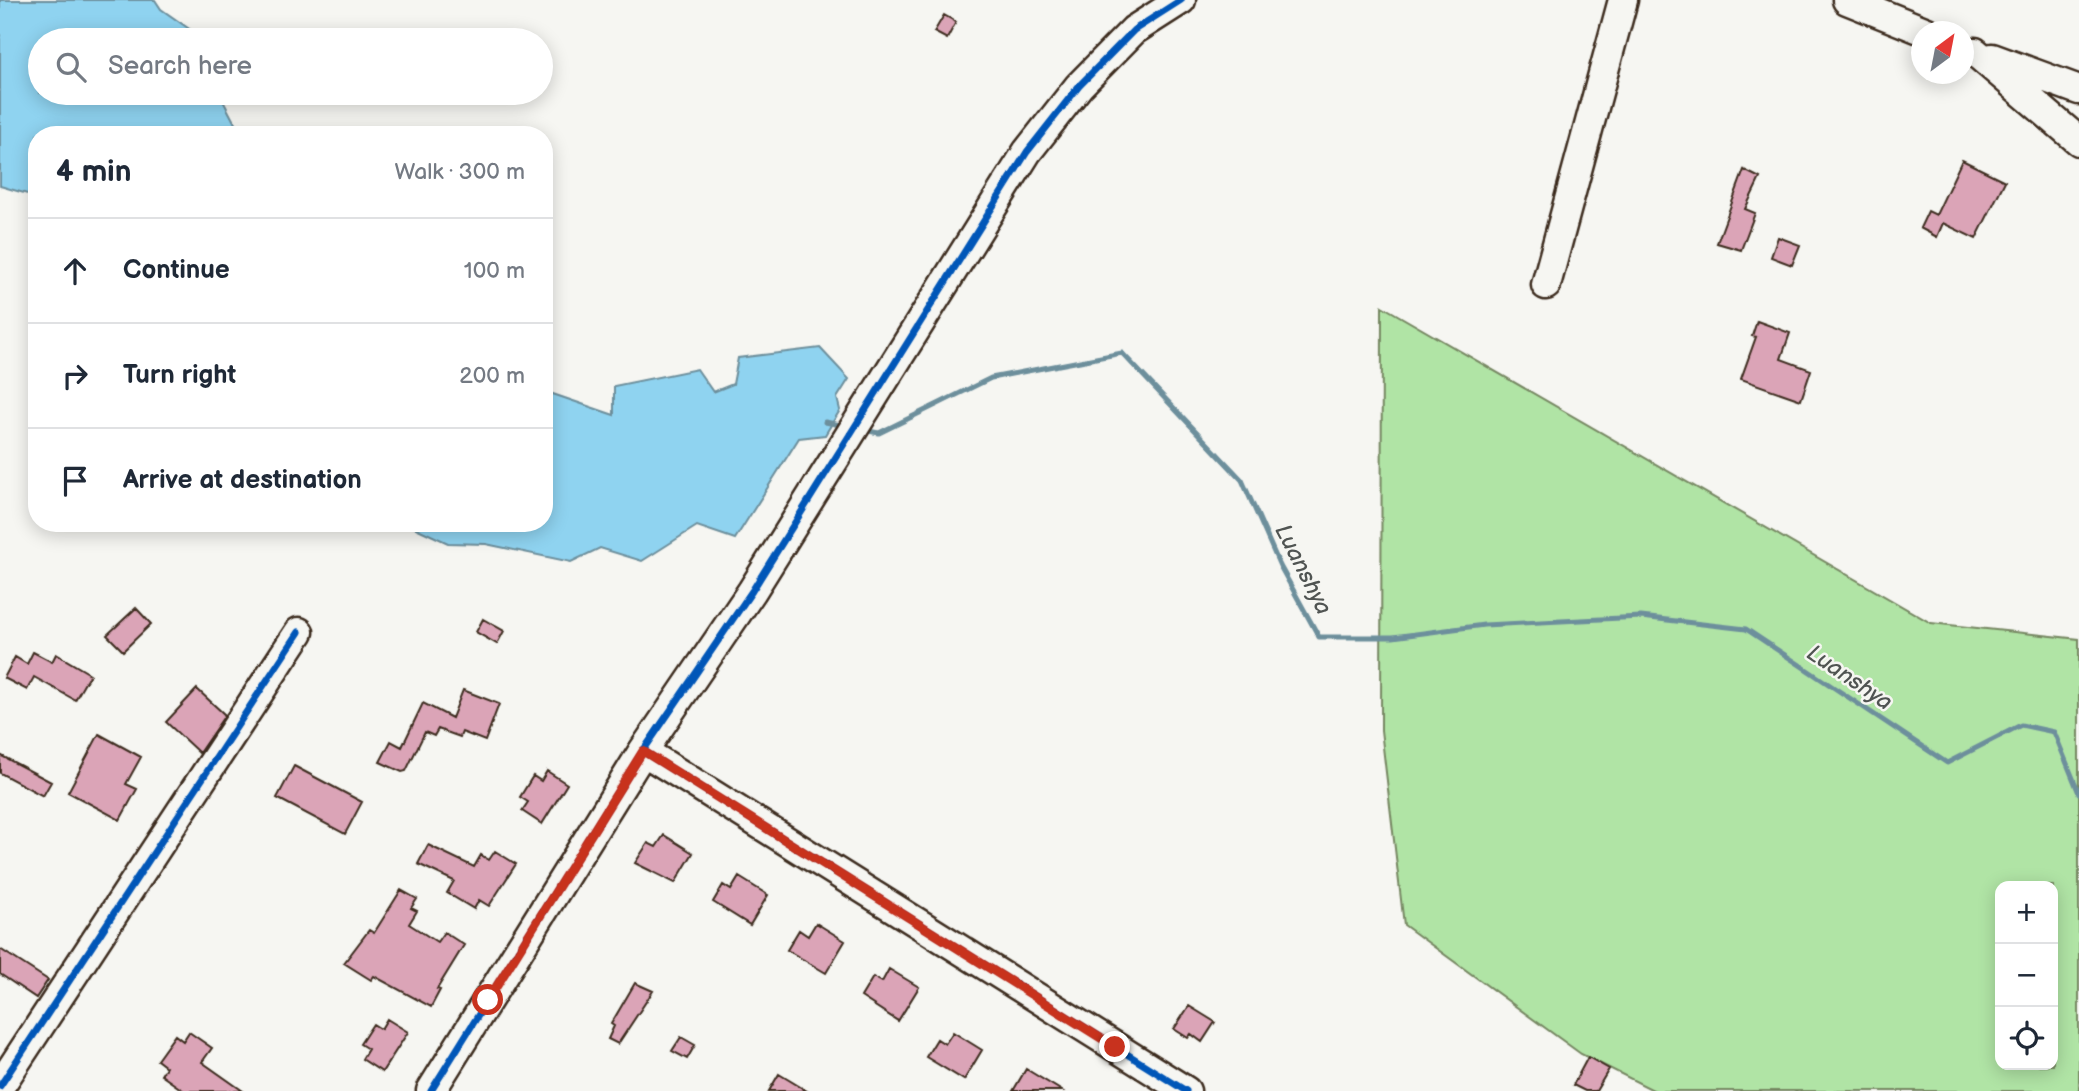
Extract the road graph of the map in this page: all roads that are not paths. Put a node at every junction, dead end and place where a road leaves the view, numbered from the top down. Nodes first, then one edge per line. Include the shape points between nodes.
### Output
1 (1181, 0) edge
2 (1623, 0) edge
3 (1847, 0) edge
4 (1911, 26) edge
5 (1974, 51) edge
6 (1974, 53) edge
7 (2079, 90) edge
8 (2079, 141) edge
9 (1546, 285) dead end
10 (299, 632) dead end
11 (643, 751) junction
12 (0, 1086) edge
13 (431, 1091) edge
14 (1186, 1091) edge

1 - 11 street via 1134,30 1079,86 1027,152 752,591
2 - 9 street
3 - 4 street
5 - 7 street
6 - 8 street
10 - 12 street
11 - 13 street
11 - 14 street

